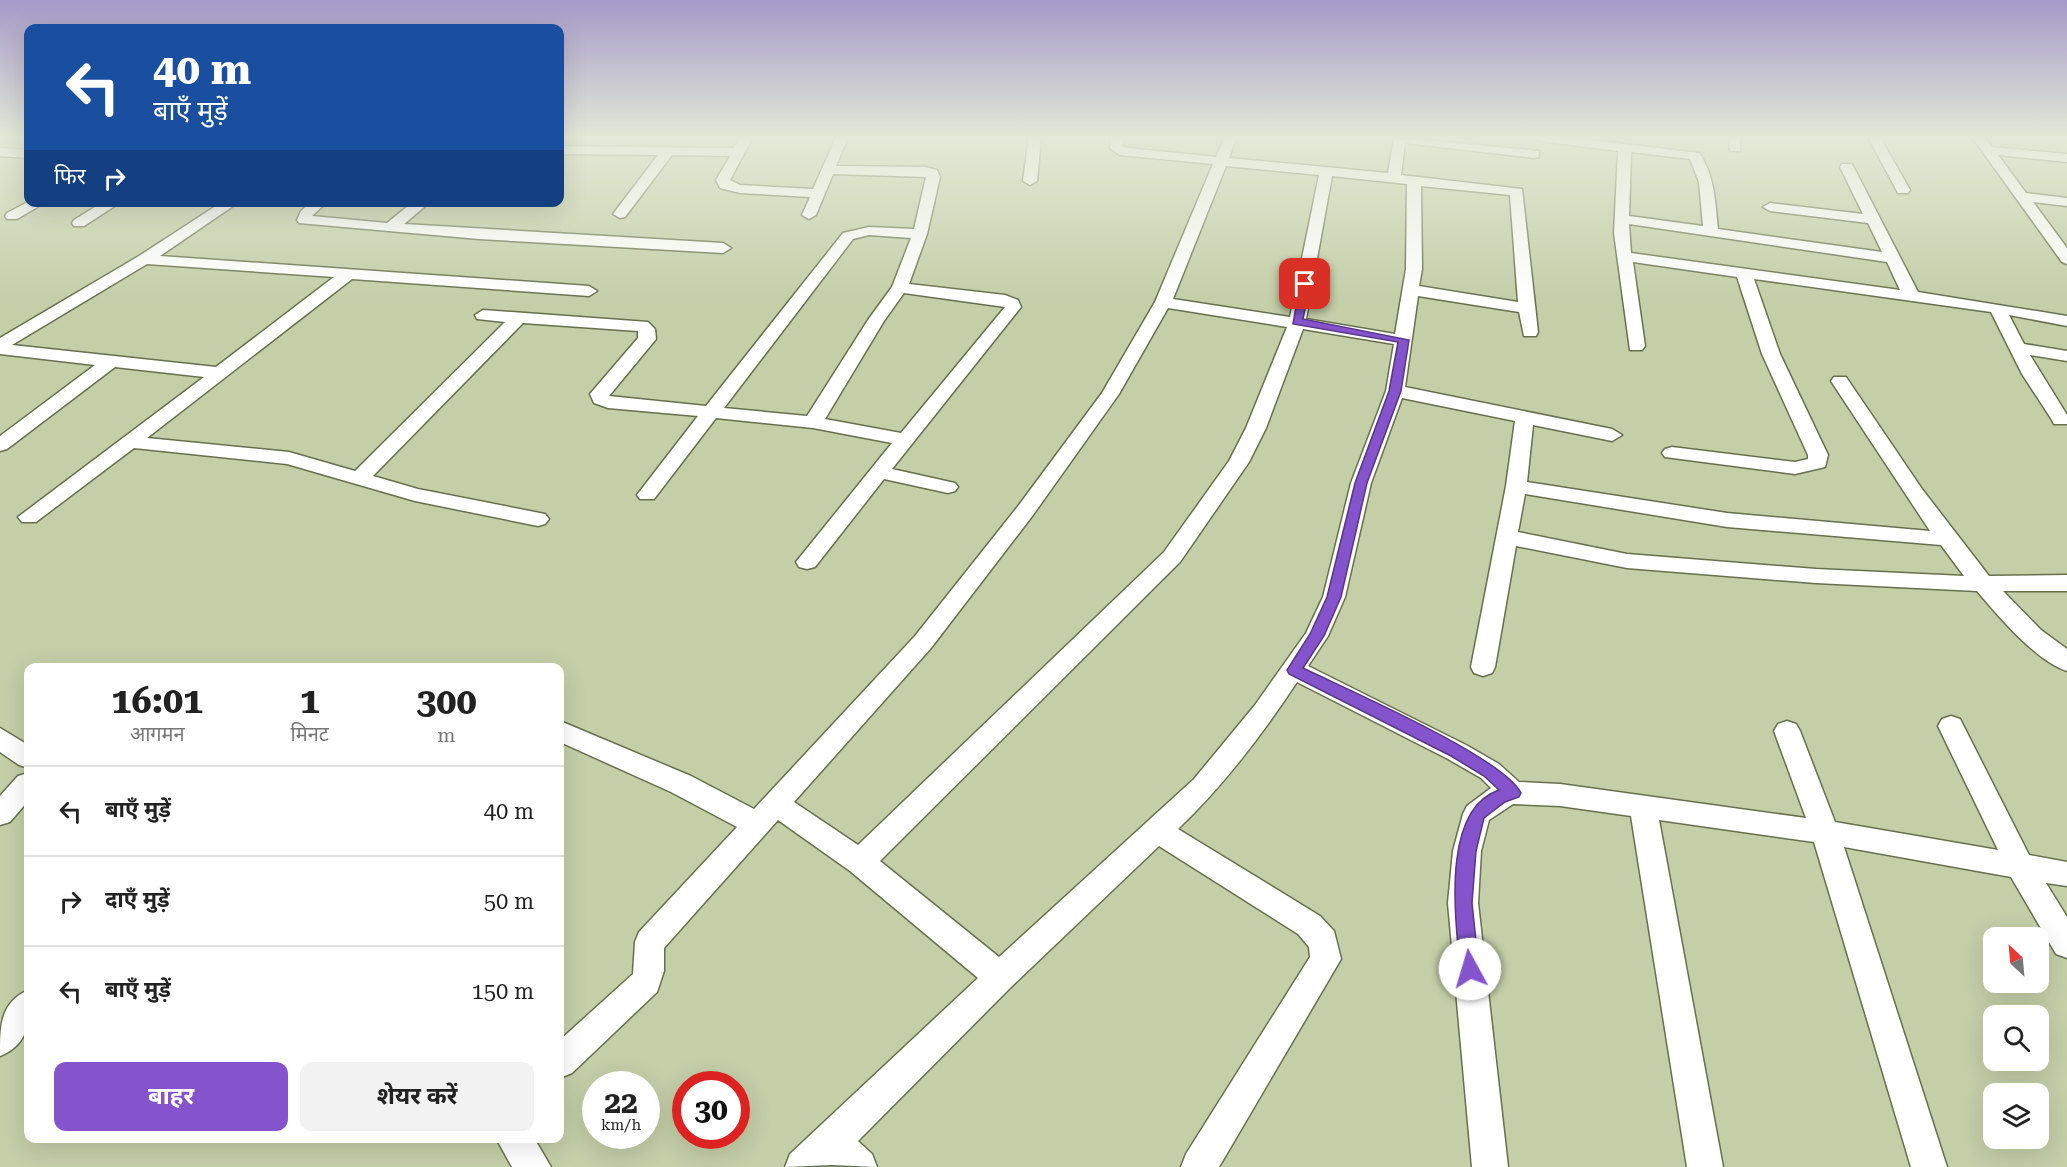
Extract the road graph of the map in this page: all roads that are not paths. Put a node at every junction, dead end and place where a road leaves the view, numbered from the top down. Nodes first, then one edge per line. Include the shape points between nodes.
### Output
1 (637, 191) edge
2 (792, 191) edge
3 (930, 191) edge
4 (1207, 191) edge
5 (1322, 191) edge
6 (1405, 191) edge
7 (1511, 191) edge
8 (1623, 191) edge
9 (1706, 191) edge
10 (1860, 191) edge
11 (2016, 191) edge
12 (819, 193) joint
13 (2019, 195) junction
14 (2067, 202) edge
15 (29, 207) edge
16 (105, 207) edge
17 (224, 207) edge
18 (314, 207) edge
19 (417, 207) edge
20 (1770, 207) dead end
21 (620, 214) dead end
22 (809, 215) dead end
23 (12, 216) dead end
24 (1621, 219) junction
25 (1875, 220) junction
26 (79, 222) dead end
27 (392, 226) junction
28 (1711, 232) junction
29 (920, 234) junction
30 (2060, 241) edge
31 (723, 248) dead end
32 (1623, 256) junction
33 (1891, 258) junction
34 (144, 260) junction
35 (2067, 260) edge
36 (1744, 273) junction
37 (348, 274) junction
38 (900, 288) junction
39 (1412, 290) junction
40 (589, 291) dead end
41 (1911, 295) junction
42 (1163, 302) junction
43 (1527, 308) junction
44 (1997, 308) junction
45 (483, 315) dead end
46 (519, 317) junction
47 (2067, 321) edge
48 (1297, 322) junction
49 (1530, 332) dead end
50 (1404, 340) junction
51 (1636, 346) dead end
52 (0, 347) edge
53 (2018, 348) junction
54 (2067, 356) edge
55 (110, 362) junction
56 (220, 373) junction
57 (1840, 381) dead end
58 (1395, 391) junction
59 (711, 413) junction
60 (1525, 417) junction
61 (2061, 420) dead end
62 (813, 422) junction
63 (1612, 435) dead end
64 (906, 440) junction
65 (130, 442) junction
66 (0, 445) edge
67 (1672, 453) dead end
68 (880, 472) junction
69 (360, 478) junction
70 (1516, 486) junction
71 (948, 487) dead end
72 (647, 495) dead end
73 (29, 517) dead end
74 (538, 519) dead end
75 (1507, 537) junction
76 (1948, 539) junction
77 (807, 562) dead end
78 (2067, 583) edge
79 (1984, 584) junction
80 (2067, 662) edge
81 (1483, 667) dead end
82 (1294, 670) junction
83 (1951, 726) dead end
84 (1787, 731) dead end
85 (564, 734) edge
86 (0, 738) edge
87 (24, 755) edge
88 (24, 788) edge
89 (1513, 793) junction
90 (1643, 808) junction
91 (0, 814) edge
92 (767, 815) junction
93 (1157, 831) junction
94 (1825, 832) junction
95 (860, 862) junction
96 (2019, 864) junction
97 (2067, 874) edge
98 (2067, 944) edge
99 (1000, 977) junction
100 (24, 1010) edge
101 (0, 1040) edge
102 (564, 1058) edge
103 (833, 1141) junction
104 (516, 1143) edge
105 (533, 1167) edge
106 (803, 1167) edge
107 (859, 1167) edge
108 (1199, 1167) edge
109 (1490, 1167) edge
110 (1705, 1167) edge
111 (1929, 1167) edge

1 - 21 street
2 - 12 street
3 - 29 street
4 - 42 street
5 - 48 street
6 - 39 street
7 - 43 street via 1516,192
8 - 24 street
9 - 28 street
10 - 25 street
11 - 13 street
12 - 22 street
13 - 14 street
13 - 30 street
15 - 23 street
16 - 26 street
17 - 34 street
18 - 27 street via 304,220
19 - 27 street
20 - 25 street
24 - 28 street
24 - 32 street
25 - 33 street
27 - 31 street via 479,235
28 - 33 street
29 - 38 street
29 - 59 street via 869,231 848,236
30 - 35 street
32 - 36 street
32 - 51 street
33 - 41 street
34 - 37 street
34 - 52 street
36 - 41 street
36 - 67 street via 1771,354 1818,455 1818,463 1795,468
37 - 40 street
37 - 56 street
38 - 62 street
38 - 64 street via 1005,300 1013,307
39 - 43 street
39 - 50 street
41 - 44 street
42 - 48 street
42 - 92 street via 1110,394 1026,510 923,642
43 - 49 street
44 - 47 street
44 - 53 street
45 - 46 street
46 - 59 street via 642,326 647,329 647,339 603,387 601,399
46 - 69 street
48 - 50 street
48 - 95 street via 1239,462 1172,557
50 - 58 street
52 - 55 street
53 - 54 street
53 - 61 street
55 - 56 street
55 - 66 street
56 - 65 street
57 - 76 street
58 - 60 street
58 - 82 street via 1361,483 1334,597
59 - 62 street
59 - 72 street
60 - 63 street
60 - 70 street
62 - 64 street
64 - 68 street
65 - 69 street via 289,458
65 - 73 street
68 - 71 street
68 - 77 street
69 - 74 street via 415,495
70 - 75 street
70 - 76 street via 1726,520
75 - 79 street via 1627,561
75 - 81 street
76 - 79 street
78 - 79 street
79 - 80 street via 2030,634
82 - 89 street via 1457,752 1490,771
82 - 93 street via 1204,787
83 - 96 street
84 - 94 street
85 - 92 street via 681,784
86 - 87 street
88 - 91 street
89 - 90 street via 1560,795
89 - 109 street via 1500,796 1477,814 1467,851 1463,903
90 - 94 street
90 - 110 street
92 - 95 street
92 - 102 street via 650,942 651,968 646,982
93 - 99 street
93 - 108 street via 1309,925 1323,941 1326,959
94 - 96 street
94 - 111 street
95 - 99 street
96 - 97 street
96 - 98 street
99 - 103 street
100 - 101 street
103 - 106 street
103 - 107 street
104 - 105 street

